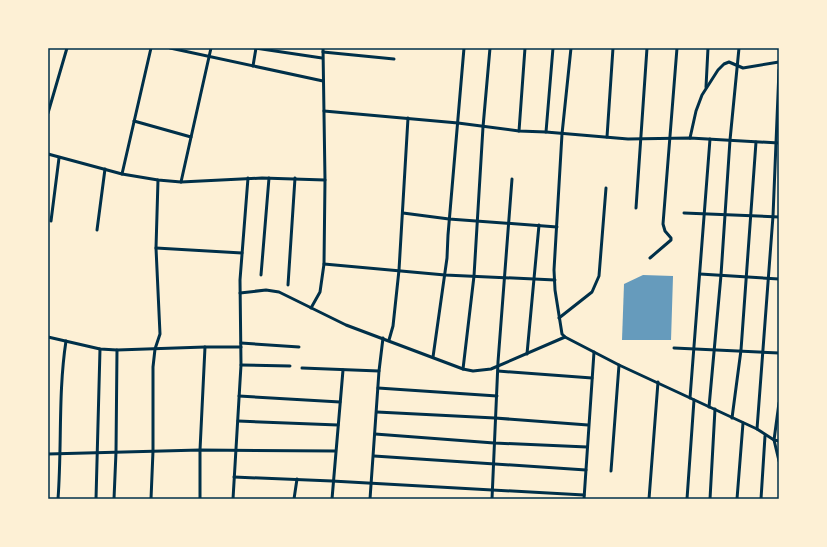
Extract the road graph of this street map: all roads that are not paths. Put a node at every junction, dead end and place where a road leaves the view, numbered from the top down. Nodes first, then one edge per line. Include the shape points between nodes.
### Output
1 (68, 48) edge
2 (151, 48) edge
3 (170, 48) edge
4 (211, 48) edge
5 (256, 48) edge
6 (464, 48) edge
7 (490, 48) edge
8 (525, 48) edge
9 (553, 48) edge
10 (571, 48) edge
11 (613, 48) edge
12 (647, 48) edge
13 (677, 48) edge
14 (708, 48) edge
15 (738, 48) edge
16 (323, 50) edge
17 (209, 56) junction
18 (322, 58) junction
19 (394, 59) dead end
20 (779, 62) edge
21 (734, 64) junction
22 (253, 66) junction
23 (779, 70) edge
24 (323, 81) junction
25 (706, 87) junction
26 (324, 111) junction
27 (48, 114) edge
28 (408, 118) junction
29 (134, 121) junction
30 (458, 123) junction
31 (483, 127) junction
32 (519, 131) junction
33 (546, 132) junction
34 (562, 134) junction
35 (191, 137) junction
36 (607, 137) junction
37 (692, 138) junction
38 (641, 139) junction
39 (670, 139) junction
40 (710, 139) junction
41 (730, 140) junction
42 (756, 142) junction
43 (778, 143) edge
44 (48, 154) edge
45 (59, 158) junction
46 (105, 169) junction
47 (122, 174) junction
48 (248, 178) junction
49 (269, 178) junction
50 (295, 178) junction
51 (512, 179) dead end
52 (158, 180) junction
53 (325, 180) junction
54 (181, 182) junction
55 (606, 188) dead end
56 (636, 208) dead end
57 (403, 213) junction
58 (684, 213) dead end
59 (704, 214) junction
60 (725, 214) junction
61 (750, 215) junction
62 (773, 216) junction
63 (779, 217) edge
64 (449, 218) junction
65 (477, 220) junction
66 (51, 221) dead end
67 (509, 223) junction
68 (538, 225) junction
69 (557, 227) junction
70 (97, 230) dead end
71 (156, 248) junction
72 (242, 253) junction
73 (650, 258) dead end
74 (324, 264) junction
75 (399, 270) junction
76 (700, 274) junction
77 (261, 275) dead end
78 (445, 275) junction
79 (721, 275) junction
80 (474, 276) junction
81 (747, 277) junction
82 (505, 278) junction
83 (533, 279) junction
84 (768, 279) junction
85 (555, 280) junction
86 (779, 280) edge
87 (288, 285) dead end
88 (240, 291) junction
89 (312, 307) junction
90 (559, 320) junction
91 (48, 336) edge
92 (565, 337) junction
93 (383, 338) junction
94 (390, 339) junction
95 (66, 341) junction
96 (241, 345) junction
97 (205, 346) junction
98 (299, 347) dead end
99 (674, 348) dead end
100 (100, 349) junction
101 (155, 349) junction
102 (694, 349) junction
103 (117, 350) junction
104 (715, 350) junction
105 (741, 350) junction
106 (594, 352) junction
107 (762, 352) junction
108 (527, 353) junction
109 (779, 353) edge
110 (433, 357) junction
111 (498, 364) junction
112 (241, 365) junction
113 (619, 365) junction
114 (290, 366) dead end
115 (302, 368) dead end
116 (463, 369) junction
117 (344, 370) junction
118 (379, 371) junction
119 (498, 371) junction
120 (592, 378) junction
121 (658, 382) junction
122 (378, 388) junction
123 (239, 396) junction
124 (497, 396) junction
125 (690, 398) junction
126 (694, 400) junction
127 (340, 402) junction
128 (779, 403) edge
129 (709, 407) junction
130 (715, 409) junction
131 (377, 412) junction
132 (495, 418) junction
133 (732, 418) junction
134 (238, 421) junction
135 (743, 423) junction
136 (338, 425) junction
137 (588, 425) junction
138 (756, 429) junction
139 (375, 434) junction
140 (765, 436) junction
141 (774, 440) junction
142 (779, 441) edge
143 (494, 443) junction
144 (587, 448) junction
145 (153, 450) junction
146 (200, 450) junction
147 (236, 450) junction
148 (335, 451) junction
149 (116, 452) junction
150 (98, 453) junction
151 (48, 454) edge
152 (60, 454) junction
153 (374, 456) junction
154 (779, 461) edge
155 (493, 464) junction
156 (586, 470) junction
157 (611, 470) dead end
158 (234, 477) junction
159 (297, 479) junction
160 (332, 481) junction
161 (371, 484) junction
162 (492, 490) junction
163 (584, 497) edge
164 (58, 499) edge
165 (96, 499) edge
166 (114, 499) edge
167 (151, 499) edge
168 (200, 499) edge
169 (233, 499) edge
170 (294, 499) edge
171 (332, 499) edge
172 (370, 499) edge
173 (492, 499) edge
174 (649, 499) edge
175 (687, 499) edge
176 (710, 499) edge
177 (737, 499) edge
178 (761, 499) edge

1 - 27 street
2 - 29 street
3 - 17 street
4 - 17 street
5 - 18 street
5 - 22 street
6 - 30 street
7 - 31 street
8 - 32 street
9 - 33 street
10 - 34 street
11 - 36 street
12 - 38 street
13 - 39 street
14 - 25 street
15 - 21 street
16 - 18 street
16 - 19 street
17 - 22 street
17 - 35 street
18 - 24 street
20 - 21 street via 743,68
21 - 25 street via 726,62 721,66
21 - 41 street
22 - 24 street
23 - 43 street
24 - 26 street
25 - 37 street via 696,111
26 - 28 street
26 - 53 street
28 - 30 street
28 - 57 street
29 - 35 street
29 - 47 street
30 - 31 street
30 - 64 street
31 - 32 street
31 - 65 street
32 - 33 street
33 - 34 street
34 - 36 street
34 - 69 street
35 - 54 street
36 - 38 street
37 - 39 street
37 - 40 street
38 - 39 street
38 - 56 street
39 - 73 street via 663,224 665,231 672,238
40 - 41 street
40 - 59 street
41 - 42 street
41 - 60 street
42 - 43 street
42 - 61 street
43 - 62 street
44 - 45 street
45 - 46 street
45 - 66 street
46 - 47 street
46 - 70 street
47 - 52 street
48 - 49 street
48 - 54 street
48 - 72 street
49 - 50 street
49 - 77 street
50 - 53 street
50 - 87 street
51 - 67 street
52 - 54 street
52 - 71 street
53 - 74 street
55 - 90 street via 597,283 592,292
57 - 64 street
57 - 75 street
58 - 59 street
59 - 60 street
59 - 76 street
60 - 61 street
60 - 79 street
61 - 62 street
61 - 81 street
62 - 63 street
62 - 84 street
64 - 65 street
64 - 78 street
65 - 67 street
65 - 80 street
67 - 68 street
67 - 82 street
68 - 69 street
68 - 83 street
69 - 85 street
71 - 72 street
71 - 101 street via 160,334
72 - 88 street
74 - 75 street
74 - 89 street via 320,292
75 - 78 street
75 - 94 street
76 - 79 street
76 - 102 street
78 - 80 street
78 - 110 street
79 - 81 street
79 - 104 street
80 - 82 street
80 - 116 street
81 - 84 street
81 - 105 street
82 - 83 street
82 - 111 street
83 - 85 street
83 - 108 street
84 - 86 street
84 - 107 street
85 - 90 street
88 - 89 street via 272,290
88 - 96 street
89 - 93 street via 346,325
90 - 92 street
91 - 95 street
92 - 106 street
92 - 108 street
93 - 94 street
93 - 118 street
94 - 110 street
95 - 100 street
95 - 152 street via 61,394
96 - 97 street
96 - 98 street
96 - 112 street
97 - 101 street
97 - 146 street
99 - 102 street
100 - 103 street
100 - 150 street
101 - 103 street
101 - 145 street
102 - 104 street
102 - 125 street
103 - 149 street
104 - 105 street
104 - 129 street
105 - 107 street
105 - 133 street
106 - 113 street
106 - 120 street
107 - 109 street
107 - 138 street
108 - 111 street
110 - 116 street
111 - 116 street via 484,371
111 - 119 street
112 - 114 street
112 - 123 street
113 - 121 street
113 - 157 street
115 - 117 street
117 - 118 street
117 - 127 street
118 - 122 street
119 - 120 street
119 - 124 street
120 - 137 street
121 - 125 street
121 - 174 street
122 - 124 street
122 - 131 street
123 - 127 street
123 - 134 street
124 - 132 street
125 - 126 street
126 - 129 street
126 - 175 street
127 - 136 street
128 - 141 street
129 - 130 street
130 - 133 street
130 - 176 street
131 - 132 street
131 - 139 street
132 - 137 street
132 - 143 street
133 - 135 street
134 - 136 street
134 - 147 street
135 - 138 street
135 - 177 street
136 - 148 street
137 - 144 street
138 - 140 street
139 - 143 street
139 - 153 street
140 - 141 street
140 - 178 street
141 - 142 street
141 - 154 street
143 - 144 street
143 - 155 street
144 - 156 street
145 - 146 street
145 - 149 street
145 - 167 street
146 - 147 street
146 - 168 street
147 - 148 street
147 - 158 street
148 - 160 street
149 - 150 street
149 - 166 street
150 - 152 street
150 - 165 street
151 - 152 street
152 - 164 street
153 - 155 street
153 - 161 street
155 - 156 street
155 - 162 street
156 - 163 street
158 - 159 street
158 - 169 street
159 - 160 street
159 - 170 street
160 - 161 street
160 - 171 street
161 - 162 street
161 - 172 street
162 - 163 street
162 - 173 street

